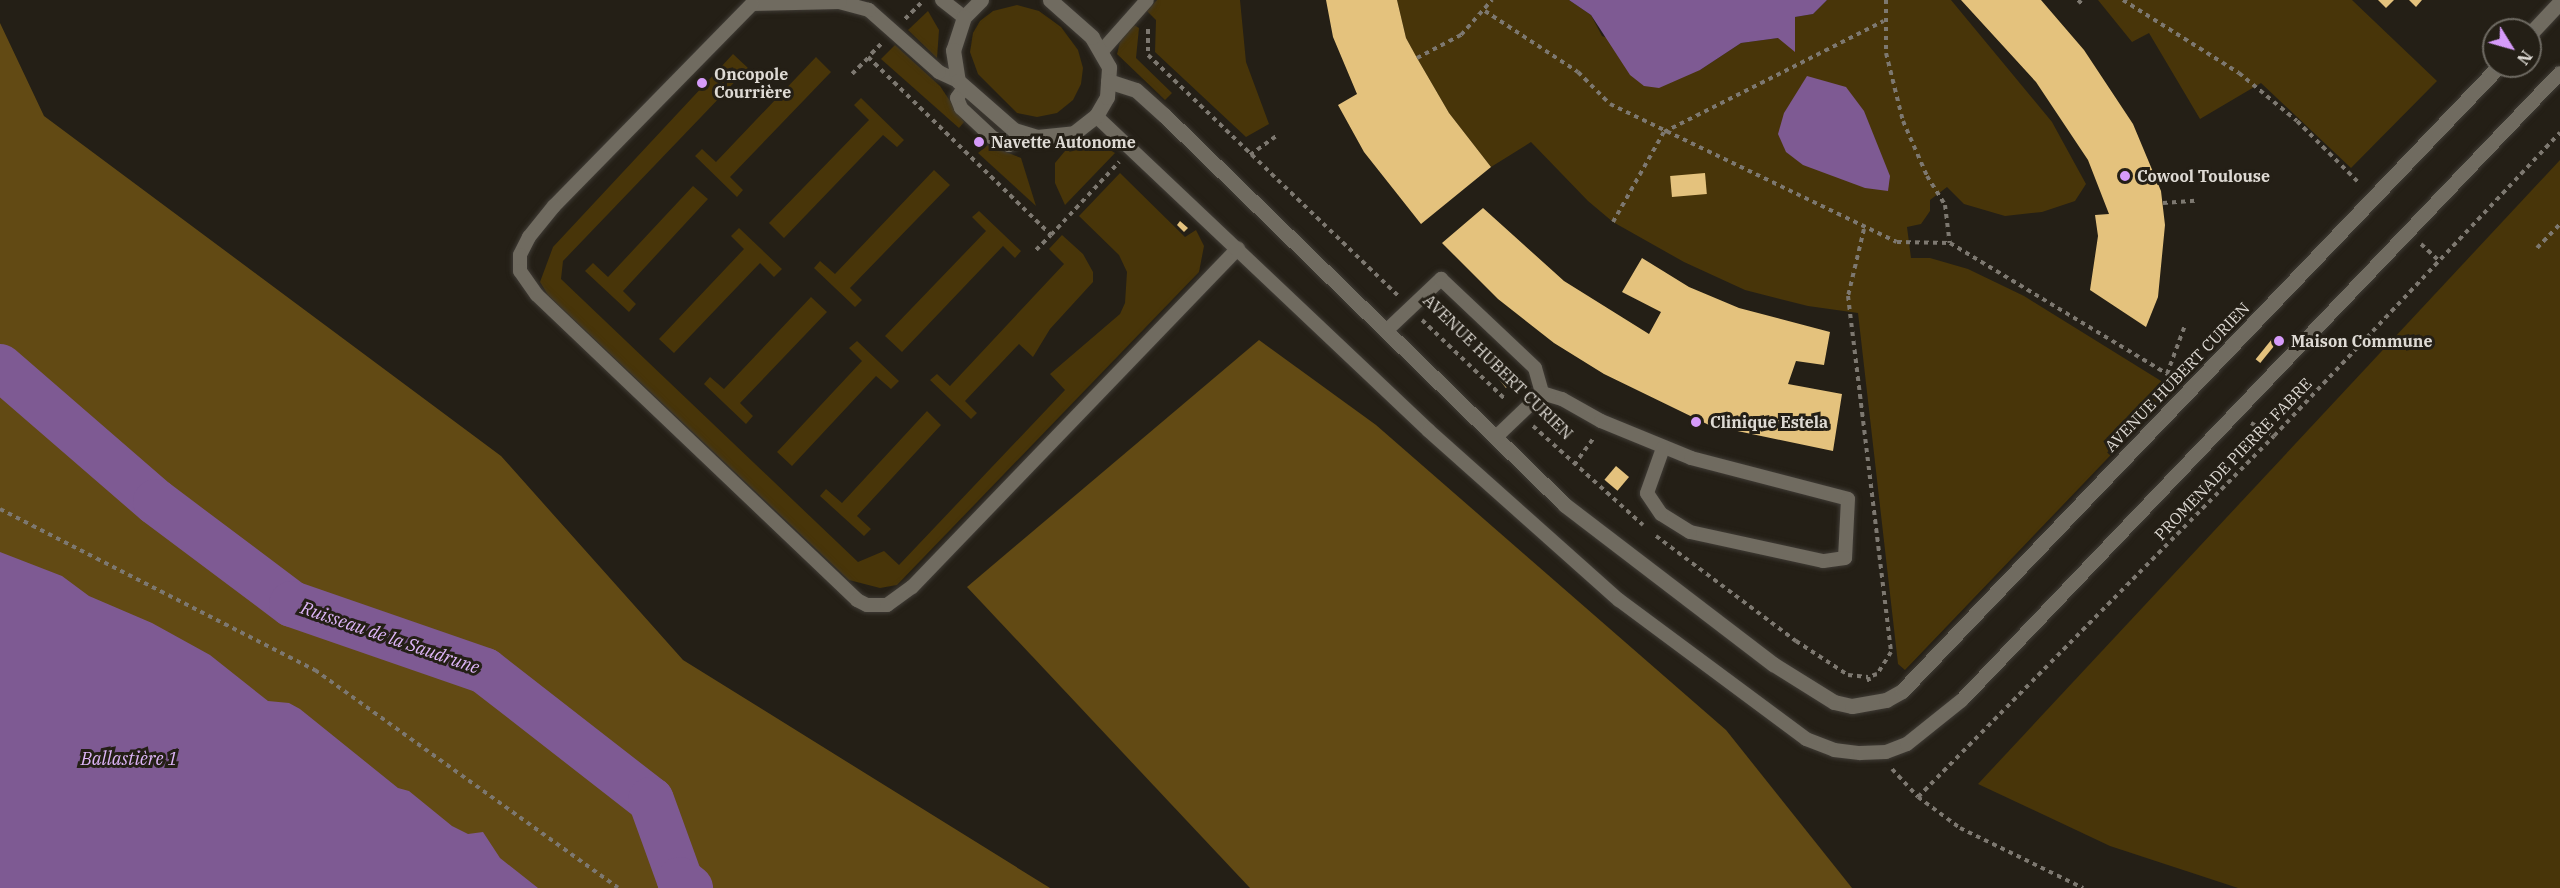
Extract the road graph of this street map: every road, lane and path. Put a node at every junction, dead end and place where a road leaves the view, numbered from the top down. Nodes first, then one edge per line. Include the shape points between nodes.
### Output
1 (942, 0) edge
2 (981, 0) edge
3 (1050, 0) edge
4 (1147, 0) edge
5 (1492, 0) edge
6 (1886, 0) edge
7 (2078, 0) edge
8 (2123, 0) edge
9 (2560, 2) edge
10 (2083, 5) dead end
11 (1485, 10) junction
12 (1134, 14) junction
13 (964, 17) junction
14 (1884, 21) junction
15 (2542, 21) edge
16 (1101, 52) junction
17 (868, 57) dead end
18 (1417, 58) dead end
19 (2560, 73) edge
20 (852, 74) dead end
21 (2488, 78) edge
22 (1108, 81) junction
23 (961, 84) junction
24 (1096, 116) junction
25 (1664, 132) junction
26 (2560, 132) edge
27 (1278, 135) dead end
28 (1250, 155) junction
29 (2373, 198) junction
30 (2195, 201) dead end
31 (2163, 203) dead end
32 (1613, 222) dead end
33 (2560, 224) edge
34 (1864, 229) junction
35 (2408, 231) junction
36 (1051, 235) dead end
37 (1950, 243) junction
38 (1238, 248) junction
39 (2537, 248) dead end
40 (1036, 250) dead end
41 (2439, 261) junction
42 (1411, 309) junction
43 (2185, 326) dead end
44 (1386, 331) junction
45 (2167, 374) junction
46 (2191, 388) junction
47 (1542, 393) junction
48 (1520, 414) junction
49 (2234, 414) junction
50 (1601, 421) junction
51 (2274, 436) junction
52 (1496, 437) junction
53 (1663, 448) junction
54 (1574, 465) junction
55 (0, 509) edge
56 (1869, 677) junction
57 (1874, 703) junction
58 (1886, 752) junction
59 (1918, 797) junction
60 (618, 888) edge
61 (2083, 888) edge

1 - 13 lane
2 - 13 street
3 - 16 street via 1072,15
4 - 12 lane
5 - 11 path
6 - 14 path
7 - 10 path
8 - 29 path via 2239,73 2297,121
9 - 15 street
11 - 18 path via 1461,35
11 - 25 path via 1578,72 1610,104
12 - 16 lane
12 - 28 path, AVENUE HUBERT CURIEN via 1148,27 1148,55
13 - 23 street via 953,50
14 - 25 path via 1786,74
14 - 37 path via 1886,53 1903,121 1927,176 1945,205
16 - 22 street via 1109,67
17 - 20 path
19 - 35 lane
21 - 29 street, AVENUE HUBERT CURIEN
22 - 24 street via 1107,97
22 - 44 street, AVENUE HUBERT CURIEN via 1136,90
23 - 24 street via 1025,135 1074,133
23 - 38 lane via 939,72 869,10 840,2 752,4 554,206 520,255 520,271 537,296 857,600 867,605 887,605 912,587
24 - 38 lane
25 - 32 path
25 - 34 path
26 - 41 path, PROMENADE PIERRE FABRE
27 - 28 path
28 - 42 path, AVENUE HUBERT CURIEN
29 - 46 street, AVENUE HUBERT CURIEN
30 - 31 path
33 - 39 path
34 - 37 path via 1897,242
34 - 56 path via 1848,296 1891,652 1877,674
35 - 41 path
35 - 49 lane
36 - 40 path
37 - 45 path
38 - 58 lane via 1429,431 1629,608 1806,739 1834,750
41 - 51 path, PROMENADE PIERRE FABRE
42 - 44 lane
42 - 47 lane via 1441,279 1535,368
42 - 48 path, AVENUE HUBERT CURIEN
43 - 45 path
44 - 52 street, AVENUE HUBERT CURIEN
45 - 46 path
46 - 57 street, AVENUE HUBERT CURIEN via 1902,691
47 - 48 lane
47 - 50 lane
48 - 52 lane
48 - 54 path, AVENUE HUBERT CURIEN
49 - 51 path
49 - 58 lane via 1962,700 1907,744
50 - 53 lane
50 - 54 path via 1588,448
51 - 59 path, PROMENADE PIERRE FABRE
52 - 57 street, AVENUE HUBERT CURIEN via 1565,505 1773,664 1834,702 1852,706
53 - 53 lane via 1647,494 1662,514 1690,532 1823,561 1845,558 1848,499
54 - 56 path, AVENUE HUBERT CURIEN via 1670,548 1796,641 1848,675
55 - 60 path via 315,670
56 - 57 path
58 - 59 path via 1890,767
59 - 61 path via 1986,843

